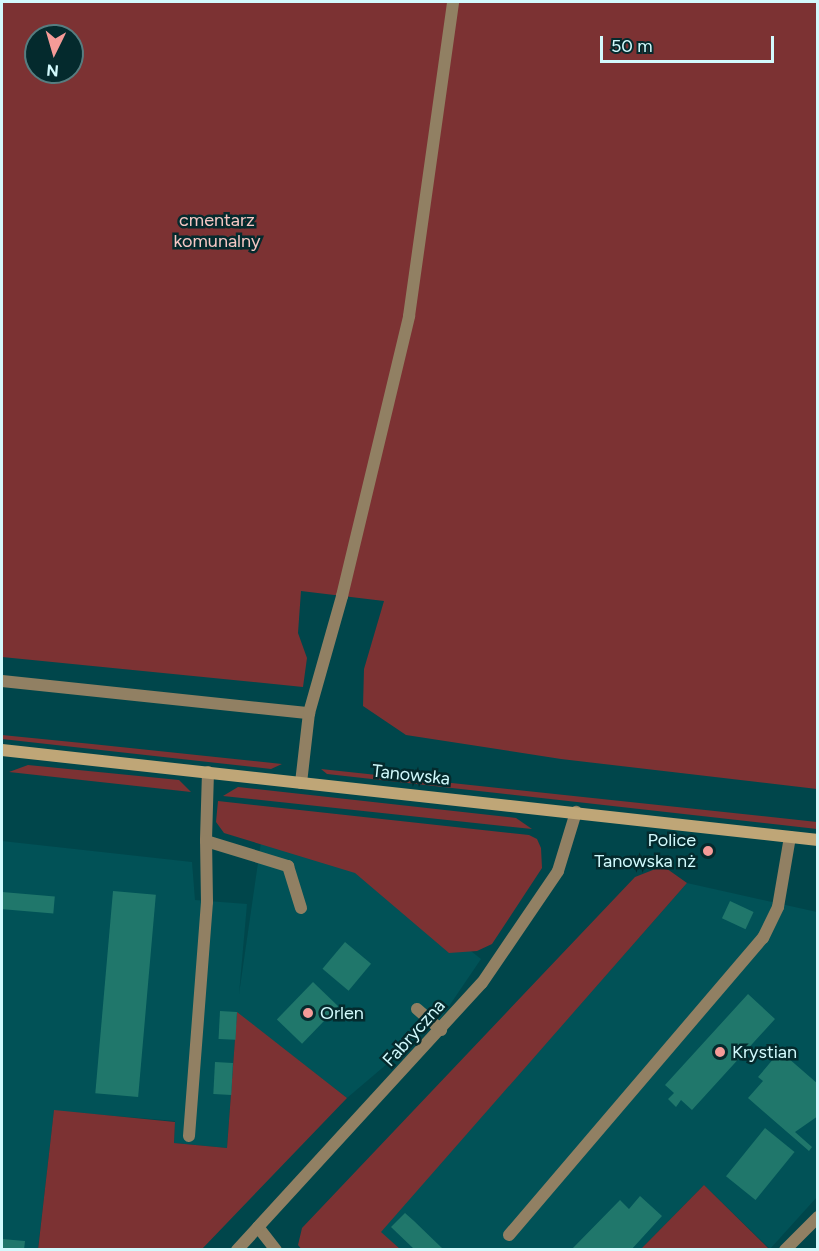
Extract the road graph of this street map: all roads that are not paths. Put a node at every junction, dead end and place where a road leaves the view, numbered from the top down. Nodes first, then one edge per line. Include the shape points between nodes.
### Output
1 (453, 2) edge
2 (2, 681) edge
3 (309, 713) junction
4 (2, 750) edge
5 (208, 772) junction
6 (301, 783) junction
7 (576, 812) junction
8 (790, 837) junction
9 (818, 840) edge
10 (206, 841) junction
11 (301, 908) dead end
12 (417, 1009) dead end
13 (441, 1030) junction
14 (189, 1136) dead end
15 (818, 1217) edge
16 (258, 1227) junction
17 (509, 1235) dead end
18 (237, 1250) edge
19 (276, 1250) edge
20 (785, 1250) edge

1 - 3 street via 409,316 342,596
2 - 3 street
3 - 6 street
4 - 5 main road, Tanowska
5 - 6 main road, Tanowska
5 - 10 street
6 - 7 main road, Tanowska
7 - 8 main road, Tanowska
7 - 13 street, Fabryczna via 558,871 482,983
8 - 9 main road, Tanowska
8 - 17 street via 778,907 763,938
10 - 11 street via 288,866
10 - 14 street via 207,902
12 - 13 street
13 - 16 street, Fabryczna
15 - 20 street
16 - 18 street, Fabryczna
16 - 19 street

